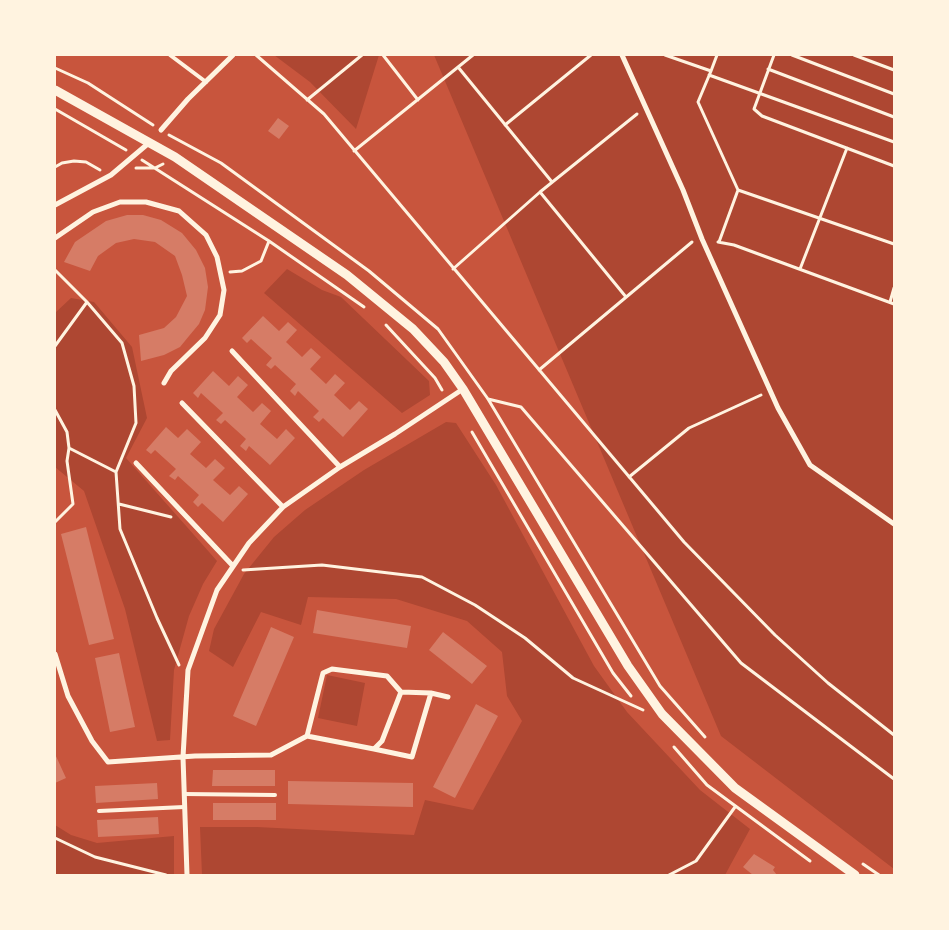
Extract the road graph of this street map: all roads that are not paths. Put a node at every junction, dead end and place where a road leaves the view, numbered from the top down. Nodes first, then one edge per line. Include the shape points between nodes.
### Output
1 (170, 55) edge
2 (233, 55) edge
3 (622, 55) edge
4 (206, 82) junction
5 (55, 90) edge
6 (161, 130) dead end
7 (150, 142) junction
8 (55, 205) edge
9 (55, 238) edge
10 (232, 351) dead end
11 (164, 383) dead end
12 (463, 389) junction
13 (182, 404) dead end
14 (136, 464) dead end
15 (340, 467) junction
16 (283, 507) junction
17 (894, 524) edge
18 (233, 566) junction
19 (55, 654) edge
20 (401, 692) junction
21 (431, 693) junction
22 (448, 697) dead end
23 (307, 736) junction
24 (374, 749) junction
25 (183, 757) junction
26 (184, 794) junction
27 (275, 795) dead end
28 (184, 807) junction
29 (99, 812) dead end
30 (187, 875) edge
31 (855, 875) edge

1 - 4 lane
2 - 4 street
3 - 17 street via 770,391 810,464
4 - 6 street
5 - 7 street
7 - 8 street via 111,175
7 - 12 street via 347,275 393,311 444,362
9 - 11 street via 93,212 120,202 146,202 179,210 206,235 217,257 224,290 220,315 205,338 171,371
10 - 15 street
12 - 15 street
12 - 31 street via 628,666 662,714 735,788
13 - 16 street
14 - 18 street
15 - 16 street
16 - 18 street via 249,543
18 - 25 street via 217,590 188,670
19 - 25 street via 68,696 92,741 108,762
20 - 21 street
20 - 23 street via 387,676 332,669 323,673
20 - 24 street via 382,741
21 - 22 street
21 - 24 street via 412,757
23 - 24 street
23 - 25 street via 271,755
25 - 26 street
26 - 27 lane
26 - 28 street
28 - 29 lane
28 - 30 street

